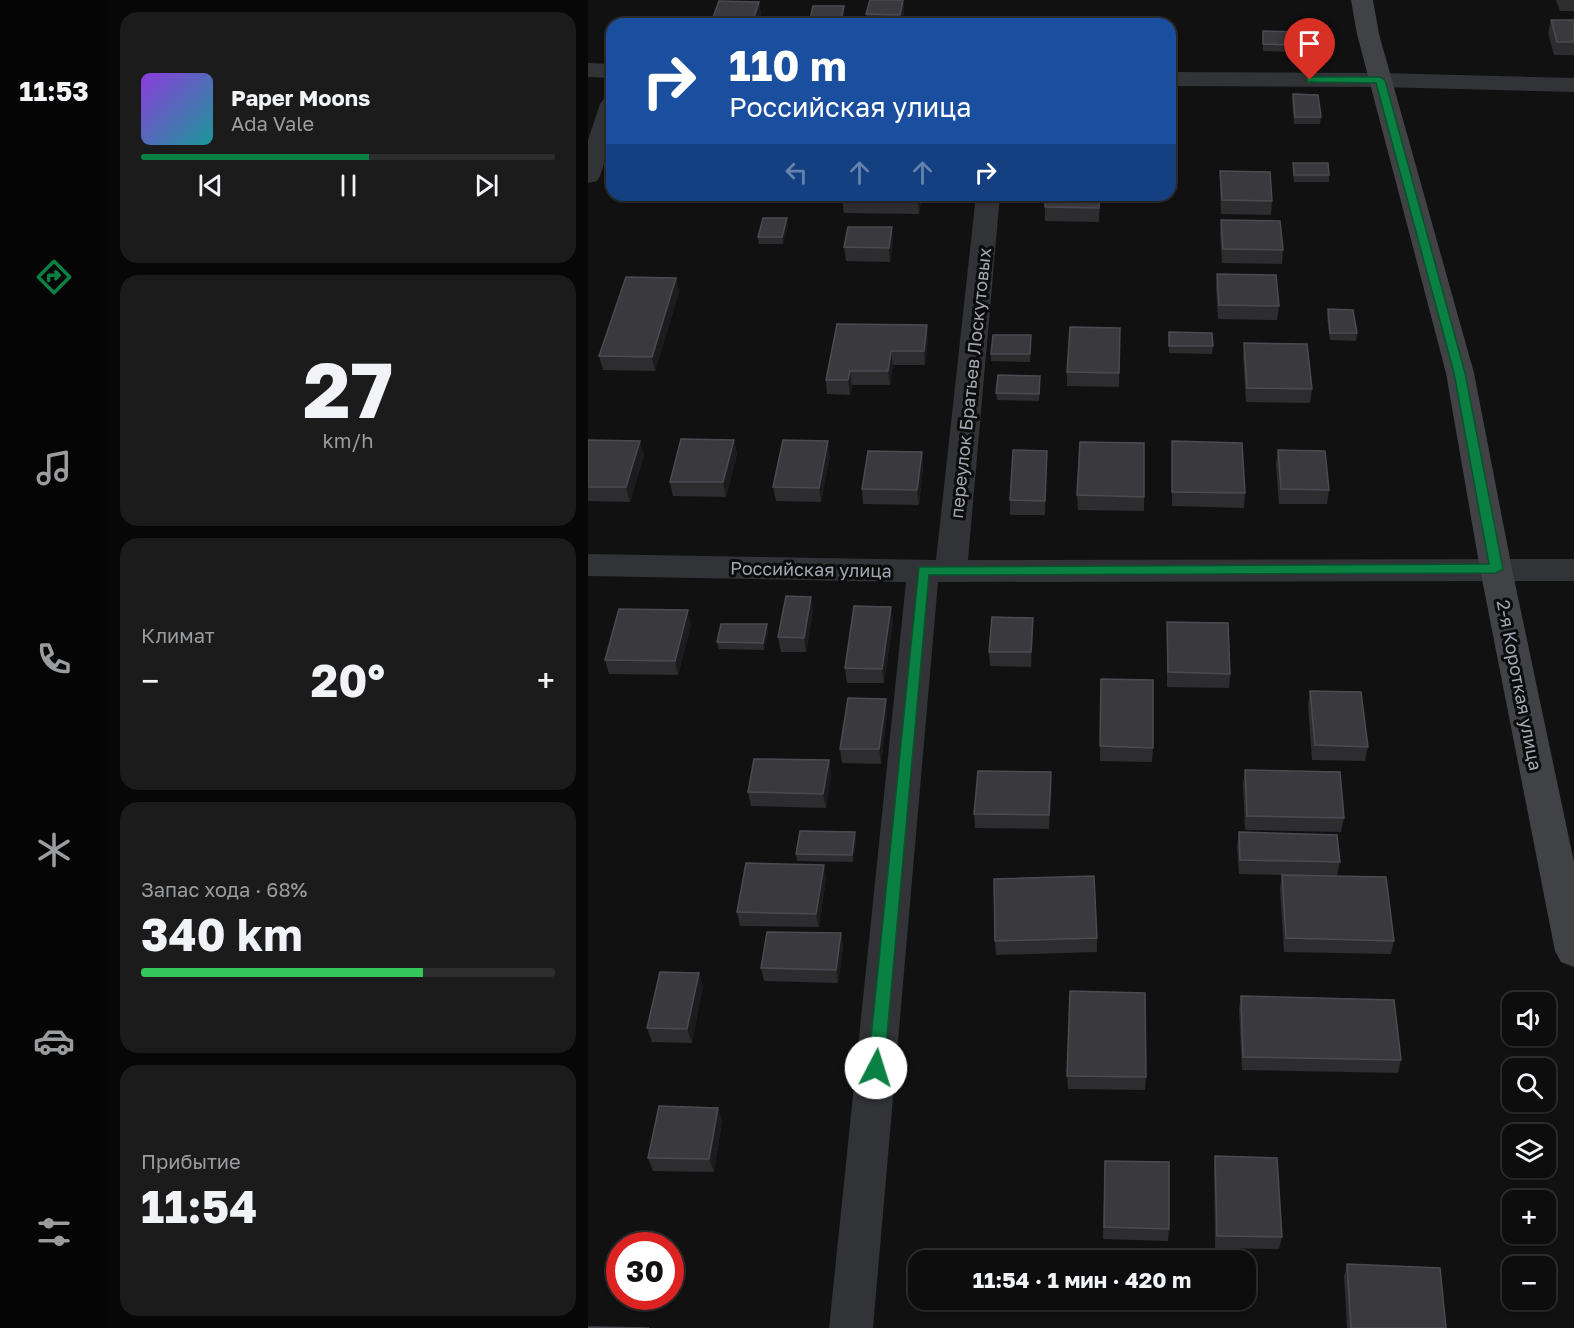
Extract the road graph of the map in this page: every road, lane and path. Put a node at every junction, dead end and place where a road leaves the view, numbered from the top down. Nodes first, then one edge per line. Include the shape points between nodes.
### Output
1 (1362, 0) edge
2 (588, 70) edge
3 (606, 71) edge
4 (1176, 79) edge
5 (1380, 80) junction
6 (1573, 88) edge
7 (606, 122) edge
8 (588, 176) edge
9 (987, 201) edge
10 (588, 565) edge
11 (1496, 569) junction
12 (1574, 570) edge
13 (937, 571) junction
14 (1574, 951) edge
15 (851, 1328) edge

1 - 5 street, 2-я Короткая улица
2 - 3 street
4 - 5 street
5 - 6 street
5 - 11 street, 2-я Короткая улица via 1460,373
7 - 8 street
9 - 13 street, переулок Братьев Лоскутовых
10 - 13 street, Российская улица
11 - 12 street, Российская улица
11 - 13 street, Российская улица
11 - 14 street, 2-я Короткая улица
13 - 15 street, переулок Братьев Лоскутовых

